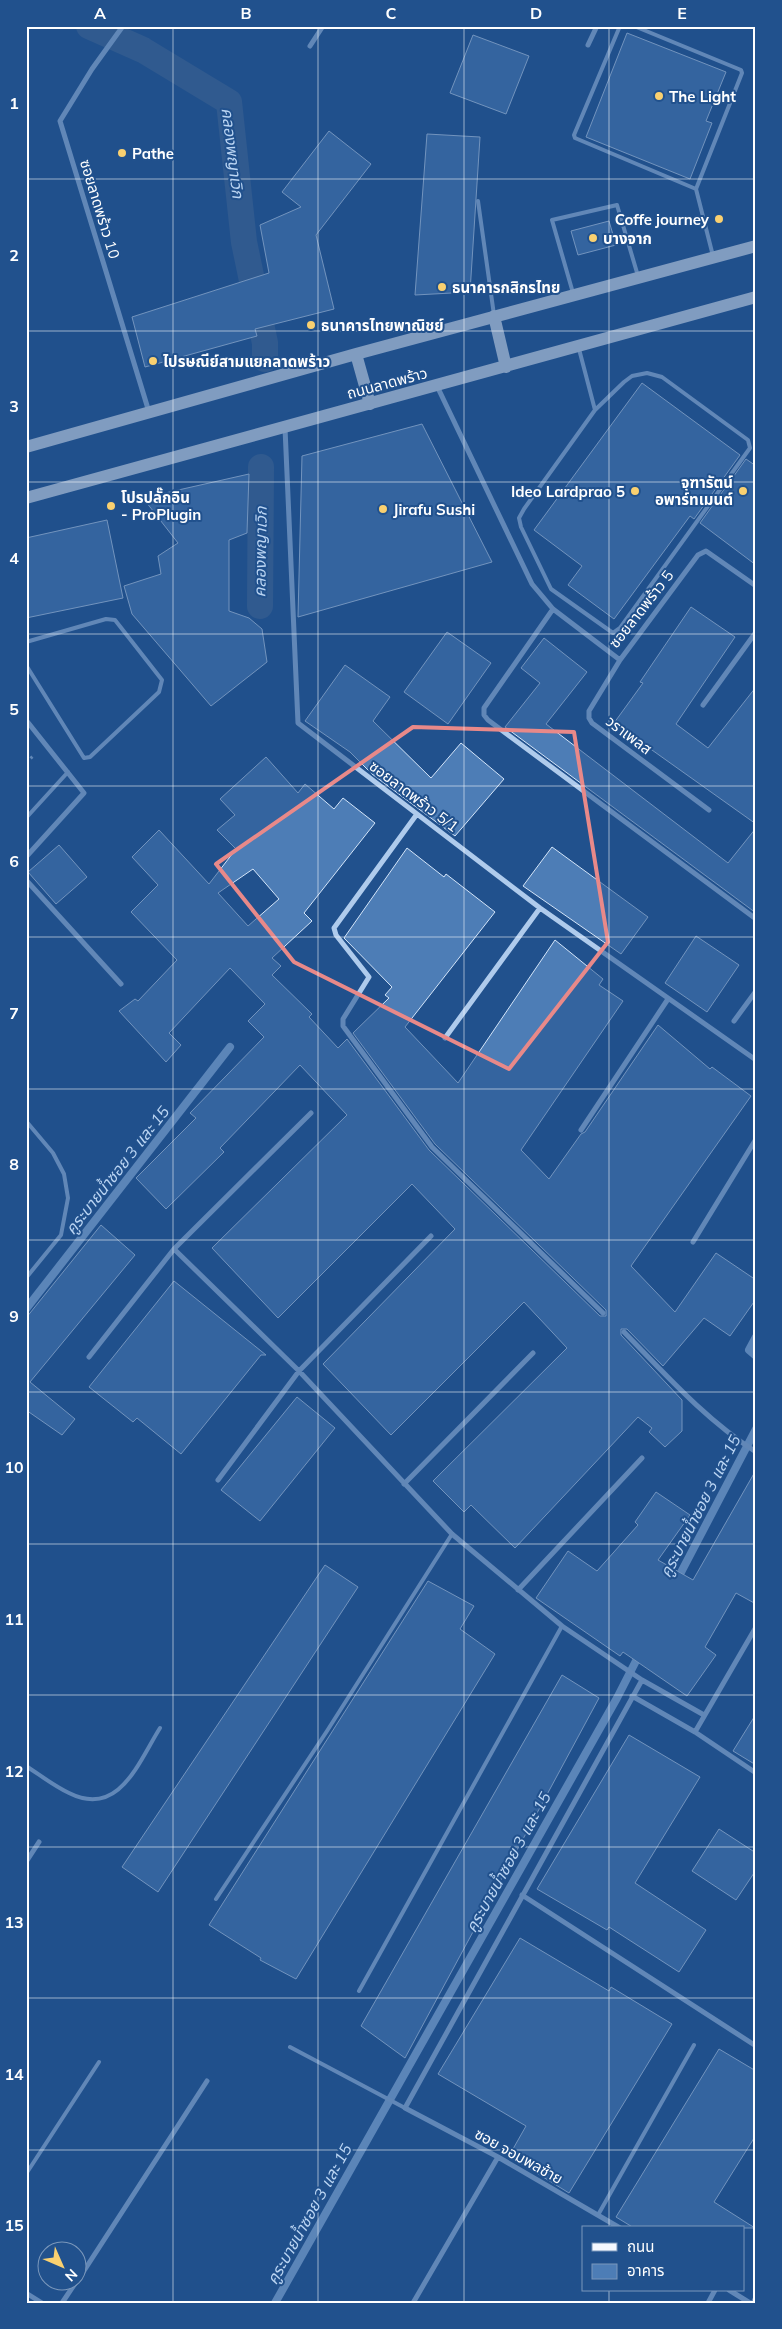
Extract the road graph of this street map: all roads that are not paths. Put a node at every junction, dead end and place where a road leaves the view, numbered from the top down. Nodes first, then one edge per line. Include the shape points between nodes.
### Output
1 (123, 26) edge
2 (323, 26) edge
3 (597, 26) edge
4 (620, 26) edge
5 (634, 26) edge
6 (588, 45) dead end
7 (310, 46) dead end
8 (696, 189) junction
9 (478, 201) dead end
10 (756, 246) edge
11 (714, 258) junction
12 (638, 278) junction
13 (574, 295) junction
14 (756, 297) edge
15 (494, 316) junction
16 (578, 347) junction
17 (356, 354) junction
18 (506, 367) junction
19 (437, 386) junction
20 (370, 404) junction
21 (595, 410) junction
22 (149, 412) junction
23 (285, 427) junction
24 (26, 447) edge
25 (26, 498) edge
26 (756, 586) edge
27 (554, 609) junction
28 (756, 632) edge
29 (26, 642) edge
30 (620, 660) junction
31 (26, 665) edge
32 (703, 705) dead end
33 (26, 720) edge
34 (68, 772) junction
35 (709, 810) dead end
36 (417, 814) junction
37 (26, 818) edge
38 (26, 857) edge
39 (26, 880) edge
40 (540, 908) junction
41 (756, 919) edge
42 (121, 984) dead end
43 (756, 991) edge
44 (668, 999) junction
45 (734, 1021) dead end
46 (445, 1038) dead end
47 (756, 1060) edge
48 (310, 1113) dead end
49 (26, 1121) edge
50 (581, 1130) dead end
51 (756, 1139) edge
52 (431, 1236) dead end
53 (692, 1242) dead end
54 (174, 1249) junction
55 (26, 1278) edge
56 (603, 1313) dead end
57 (624, 1332) dead end
58 (533, 1353) dead end
59 (89, 1357) dead end
60 (299, 1371) junction
61 (753, 1450) edge
62 (642, 1458) dead end
63 (218, 1480) dead end
64 (404, 1484) junction
65 (452, 1534) junction
66 (518, 1590) junction
67 (562, 1626) junction
68 (756, 1627) edge
69 (642, 1680) junction
70 (632, 1696) junction
71 (704, 1715) junction
72 (160, 1728) dead end
73 (695, 1732) junction
74 (26, 1766) edge
75 (756, 1773) edge
76 (40, 1842) dead end
77 (26, 1862) edge
78 (522, 1895) junction
79 (216, 1899) dead end
80 (359, 1991) dead end
81 (694, 2045) dead end
82 (756, 2046) edge
83 (290, 2047) dead end
84 (98, 2062) dead end
85 (208, 2081) dead end
86 (403, 2107) junction
87 (498, 2157) junction
88 (26, 2174) edge
89 (598, 2215) junction
90 (617, 2226) edge
91 (88, 2264) edge
92 (70, 2292) edge
93 (732, 2292) edge
94 (26, 2293) edge
95 (756, 2296) edge
96 (42, 2303) edge
97 (62, 2303) edge
98 (413, 2303) edge
99 (751, 2303) edge

1 - 22 street, ซอยลาดพร้าว 10 via 60,121
2 - 7 street
3 - 6 street
4 - 8 lane via 575,138
5 - 8 lane via 742,72
8 - 11 lane
9 - 15 lane
10 - 11 main road
11 - 12 main road
12 - 13 main road
12 - 13 lane via 617,205 552,220
13 - 15 main road
14 - 16 main road, ถนนลาดพร้าว
15 - 17 main road
15 - 18 main road
16 - 18 main road, ถนนลาดพร้าว
16 - 21 lane
17 - 20 main road
17 - 22 main road
18 - 19 main road, ถนนลาดพร้าว
19 - 20 main road, ถนนลาดพร้าว
19 - 27 street, ซอยลาดพร้าว 5 via 532,584
20 - 23 main road, ถนนลาดพร้าว
21 - 21 lane via 519,518 552,589 613,633 620,628 750,448 750,443 654,374 632,376
22 - 24 main road
23 - 25 main road, ถนนลาดพร้าว
23 - 36 street, ซอยลาดพร้าว 5/1 via 298,723
26 - 30 street, ซอยลาดพร้าว 5 via 706,551 702,552
27 - 30 street, ซอยลาดพร้าว 5
27 - 41 street via 484,708 484,715
28 - 32 street
29 - 31 lane via 106,618 115,620 162,680 162,686 90,757 84,758
30 - 35 street, วราเพลส via 589,711 589,718
33 - 34 street
34 - 37 lane
34 - 38 street via 84,796
36 - 40 street, ซอยลาดพร้าว 5/1
36 - 56 street via 334,928 369,977 343,1019 343,1026 432,1147
39 - 42 street
40 - 44 street, ซอยลาดพร้าว 5/1
40 - 46 street
43 - 45 street
44 - 47 street, ซอยลาดพร้าว 5/1
44 - 50 street
48 - 54 street
49 - 55 lane via 53,1153 64,1174 68,1198 61,1235
51 - 53 street
52 - 60 street
54 - 59 street
54 - 60 street
57 - 61 street via 695,1405
58 - 64 street
60 - 63 street
60 - 64 street
62 - 66 street
64 - 65 street
65 - 66 street
65 - 79 lane
66 - 67 street
67 - 69 street
67 - 80 lane
68 - 71 street
69 - 70 street
69 - 71 street
70 - 73 street
70 - 78 street
71 - 73 street
72 - 74 lane via 125,1784 102,1800 88,1800 69,1793
73 - 75 street
76 - 77 street
78 - 82 street
78 - 86 street
81 - 89 lane
83 - 86 lane
84 - 88 lane
85 - 91 street
86 - 87 street, ซอย จอมพลซ้าย
87 - 89 street, ซอย จอมพลซ้าย
87 - 98 street
89 - 90 street, ซอย จอมพลซ้าย
92 - 97 street
93 - 99 street
94 - 96 street
95 - 99 street

